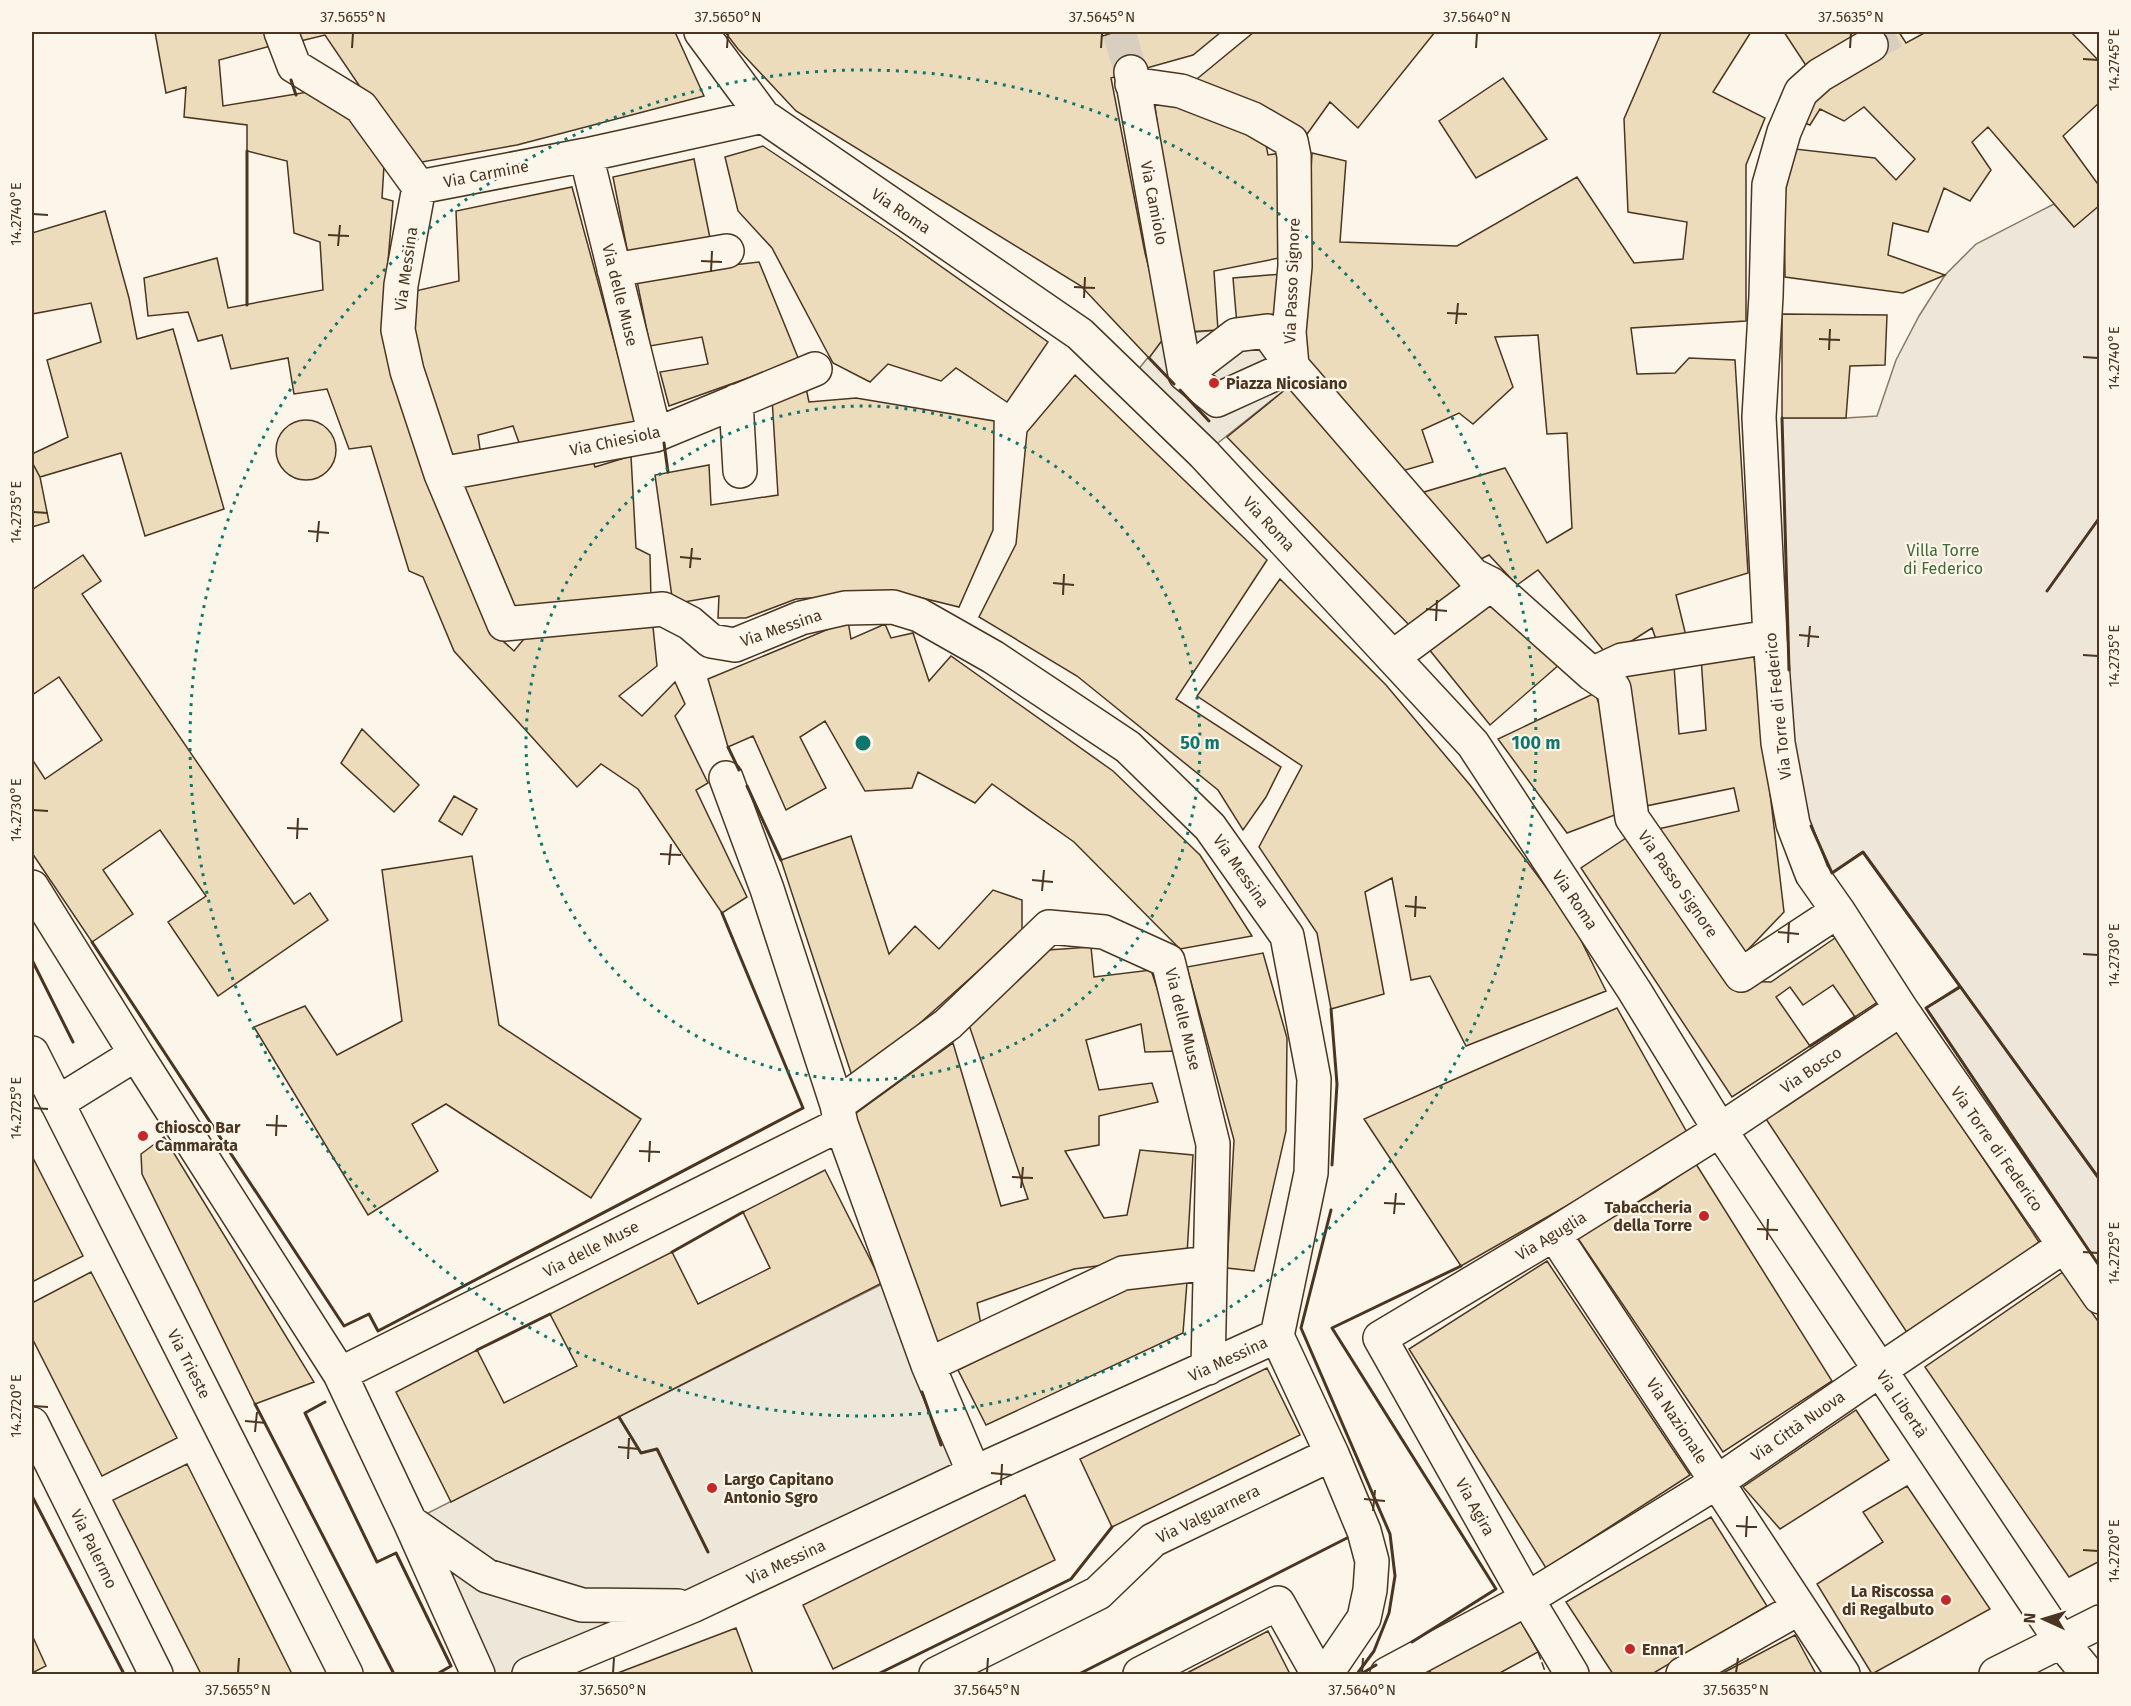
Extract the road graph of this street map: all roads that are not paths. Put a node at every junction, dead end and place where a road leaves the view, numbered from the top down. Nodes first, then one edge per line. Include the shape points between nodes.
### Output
1 (282, 32) edge
2 (702, 32) edge
3 (1870, 45) tunnel mouth
4 (1132, 78) joint
5 (763, 116) junction
6 (586, 155) junction
7 (419, 187) junction
8 (727, 251) dead end
9 (614, 270) junction
10 (1292, 366) junction
11 (815, 369) dead end
12 (1185, 374) junction
13 (736, 401) junction
14 (654, 435) junction
15 (740, 471) dead end
16 (441, 474) junction
17 (1491, 584) junction
18 (1770, 637) junction
19 (1393, 657) junction
20 (1592, 674) junction
21 (726, 778) dead end
22 (32, 887) edge
23 (1838, 911) junction
24 (1901, 1009) junction
25 (32, 1053) edge
26 (136, 1054) junction
27 (57, 1103) junction
28 (839, 1114) junction
29 (1720, 1130) junction
30 (1554, 1234) junction
31 (2064, 1246) junction
32 (1210, 1263) junction
33 (2100, 1298) edge
34 (1277, 1336) junction
35 (1380, 1338) joint
36 (928, 1365) junction
37 (1208, 1368) junction
38 (1880, 1370) junction
39 (340, 1374) junction
40 (32, 1424) edge
41 (1332, 1454) junction
42 (974, 1473) junction
43 (1717, 1482) junction
44 (410, 1522) junction
45 (1527, 1599) junction
46 (692, 1606) junction
47 (1799, 1608) junction
48 (2100, 1622) edge
49 (2061, 1641) junction
50 (156, 1674) edge
51 (346, 1674) edge
52 (478, 1674) edge
53 (529, 1674) edge
54 (936, 1674) edge
55 (1140, 1674) edge
56 (1318, 1674) edge
57 (1326, 1674) edge
58 (1387, 1674) edge
59 (1572, 1674) edge
60 (1683, 1674) edge
61 (1843, 1674) edge
62 (1996, 1674) edge
63 (2088, 1674) edge

1 - 7 street via 294,66 361,107
2 - 5 street, Via Roma
3 - 18 street, Via Torre di Federico via 1820,75 1801,92 1784,132 1769,185 1759,417
4 - 10 street, Via Passo Signore via 1253,119 1291,141 1295,266 1289,332
4 - 12 street, Via Camiolo
5 - 6 street, Via Carmine
5 - 19 street, Via Roma via 1080,334 1204,454
6 - 7 street, Via Carmine
6 - 9 street, Via delle Muse
7 - 16 street, Via Messina via 401,285 398,330 406,371
8 - 9 street
9 - 14 street, Via delle Muse
10 - 12 street via 1216,400
10 - 12 street via 1267,331 1236,335
10 - 17 street, Via Passo Signore via 1473,575
11 - 13 street, Via Chiesiola
13 - 14 street, Via Chiesiola
13 - 15 street
14 - 16 street, Via Chiesiola
16 - 34 street, Via Messina via 504,624 663,609 690,623 711,641 735,645 801,618 845,608 893,607 919,615 993,657 1128,747 1210,827 1287,936 1314,1079 1311,1173
17 - 19 street
17 - 20 street, Via Passo Signore
18 - 20 street via 1622,660
18 - 23 street, Via Torre di Federico via 1778,743 1793,824 1812,874
19 - 29 street, Via Roma via 1473,744 1634,990
20 - 23 street, Via Passo Signore via 1614,689 1632,818 1741,975
21 - 28 street via 767,889
22 - 26 street
23 - 24 street, Via Torre di Federico
24 - 29 street, Via Bosco
24 - 31 street, Via Torre di Federico
25 - 27 street, Via Trieste
26 - 27 street
26 - 39 street
27 - 51 street, Via Trieste
28 - 32 street, Via delle Muse via 948,1024 1049,927 1104,932 1168,960 1213,1144
28 - 36 street
28 - 39 street, Via delle Muse
29 - 30 street, Via Aguglia
29 - 38 street, Via Libertà
30 - 35 street, Via Aguglia
30 - 43 street, Via Nazionale
31 - 33 street, Via Torre di Federico
31 - 38 street, Via Città Nuova
32 - 36 street via 1123,1273
32 - 37 street, Via delle Muse
34 - 37 street, Via Messina
34 - 41 street
35 - 45 street, Via Agira
36 - 42 street
37 - 42 street, Via Messina
38 - 43 street, Via Città Nuova
38 - 49 street, Via Libertà
39 - 44 street
40 - 50 street, Via Palermo
41 - 54 street, Via Valguarnera via 1153,1540 1098,1593
41 - 57 street via 1364,1531 1372,1562 1364,1618
42 - 46 street, Via Messina
43 - 45 street, Via Città Nuova
43 - 47 street, Via Nazionale
44 - 46 street via 487,1576 582,1605
44 - 52 street
45 - 58 street, Via Città Nuova
45 - 59 street, Via Agira
46 - 53 street, Via Messina
47 - 60 street
47 - 61 street, Via Nazionale
48 - 49 street
49 - 62 street
49 - 63 street, Via Libertà
55 - 56 street via 1278,1603

